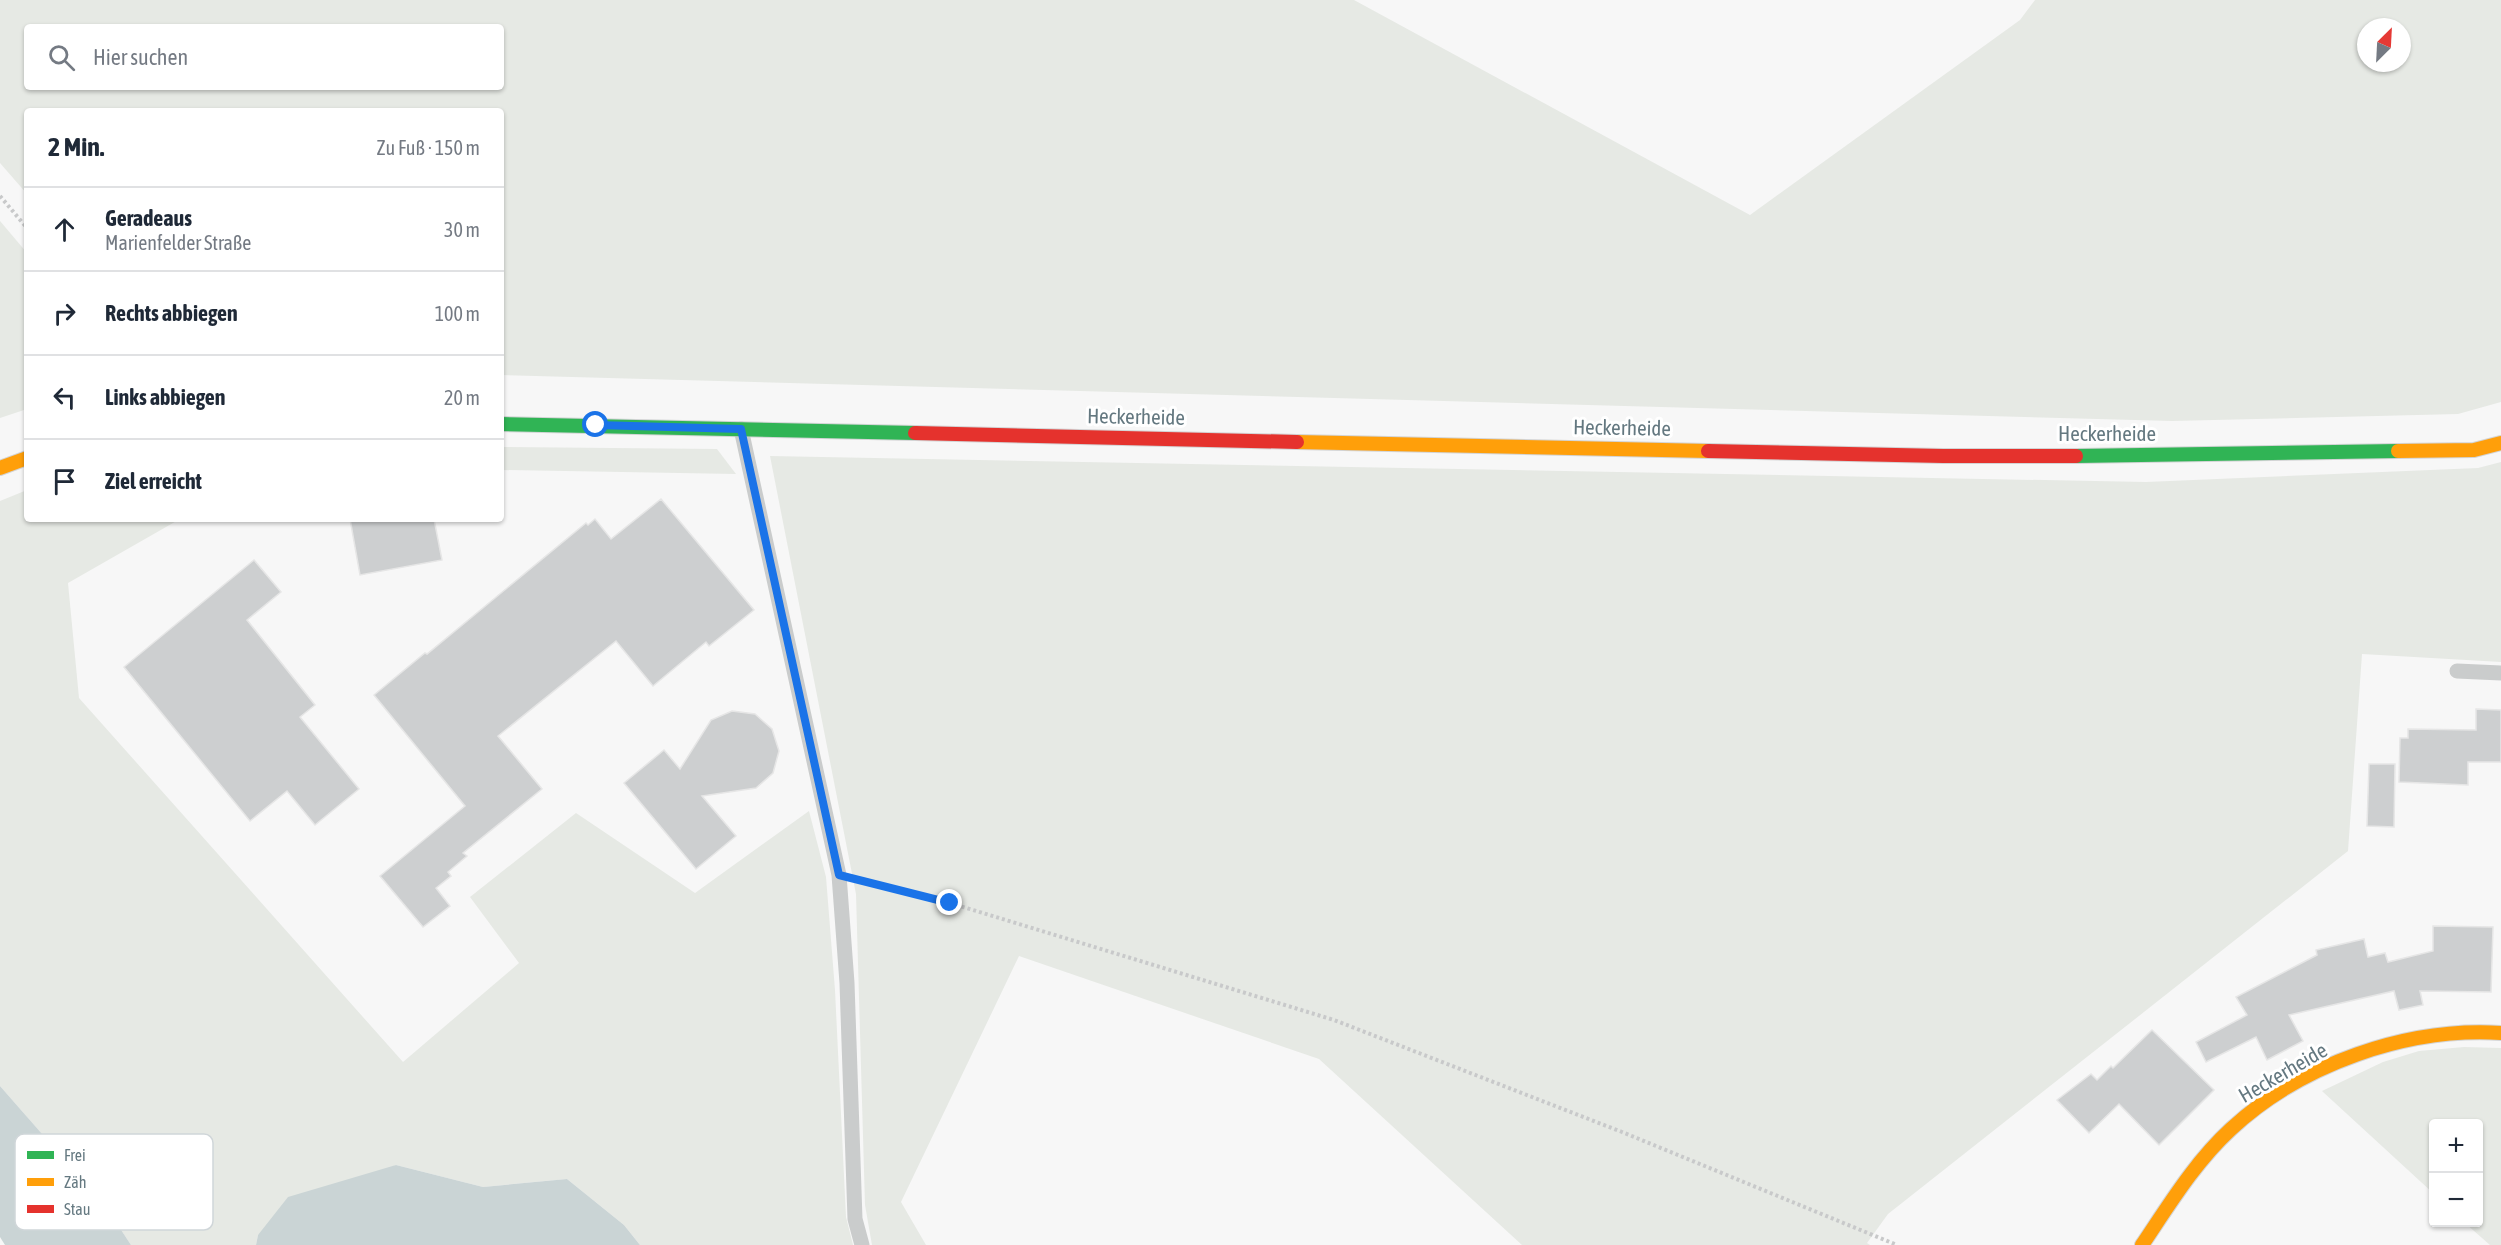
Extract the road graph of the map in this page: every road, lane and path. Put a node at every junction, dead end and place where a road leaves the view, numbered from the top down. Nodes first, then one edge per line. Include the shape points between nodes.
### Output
1 (0, 196) edge
2 (24, 224) edge
3 (504, 424) edge
4 (741, 429) junction
5 (2501, 443) edge
6 (24, 459) edge
7 (0, 468) edge
8 (2457, 671) dead end
9 (2501, 674) edge
10 (839, 875) junction
11 (2501, 1033) edge
12 (862, 1245) edge
13 (1897, 1245) edge
14 (2142, 1245) edge

1 - 2 path
3 - 4 main road, Heckerheide
4 - 5 main road, Heckerheide via 1943,456 2474,450
4 - 10 lane
6 - 7 main road
8 - 9 lane
10 - 12 lane via 855,1219
10 - 13 path via 950,903 1334,1020
11 - 14 main road, Heckerheide via 2465,1031 2414,1038 2312,1076 2233,1128 2183,1184

